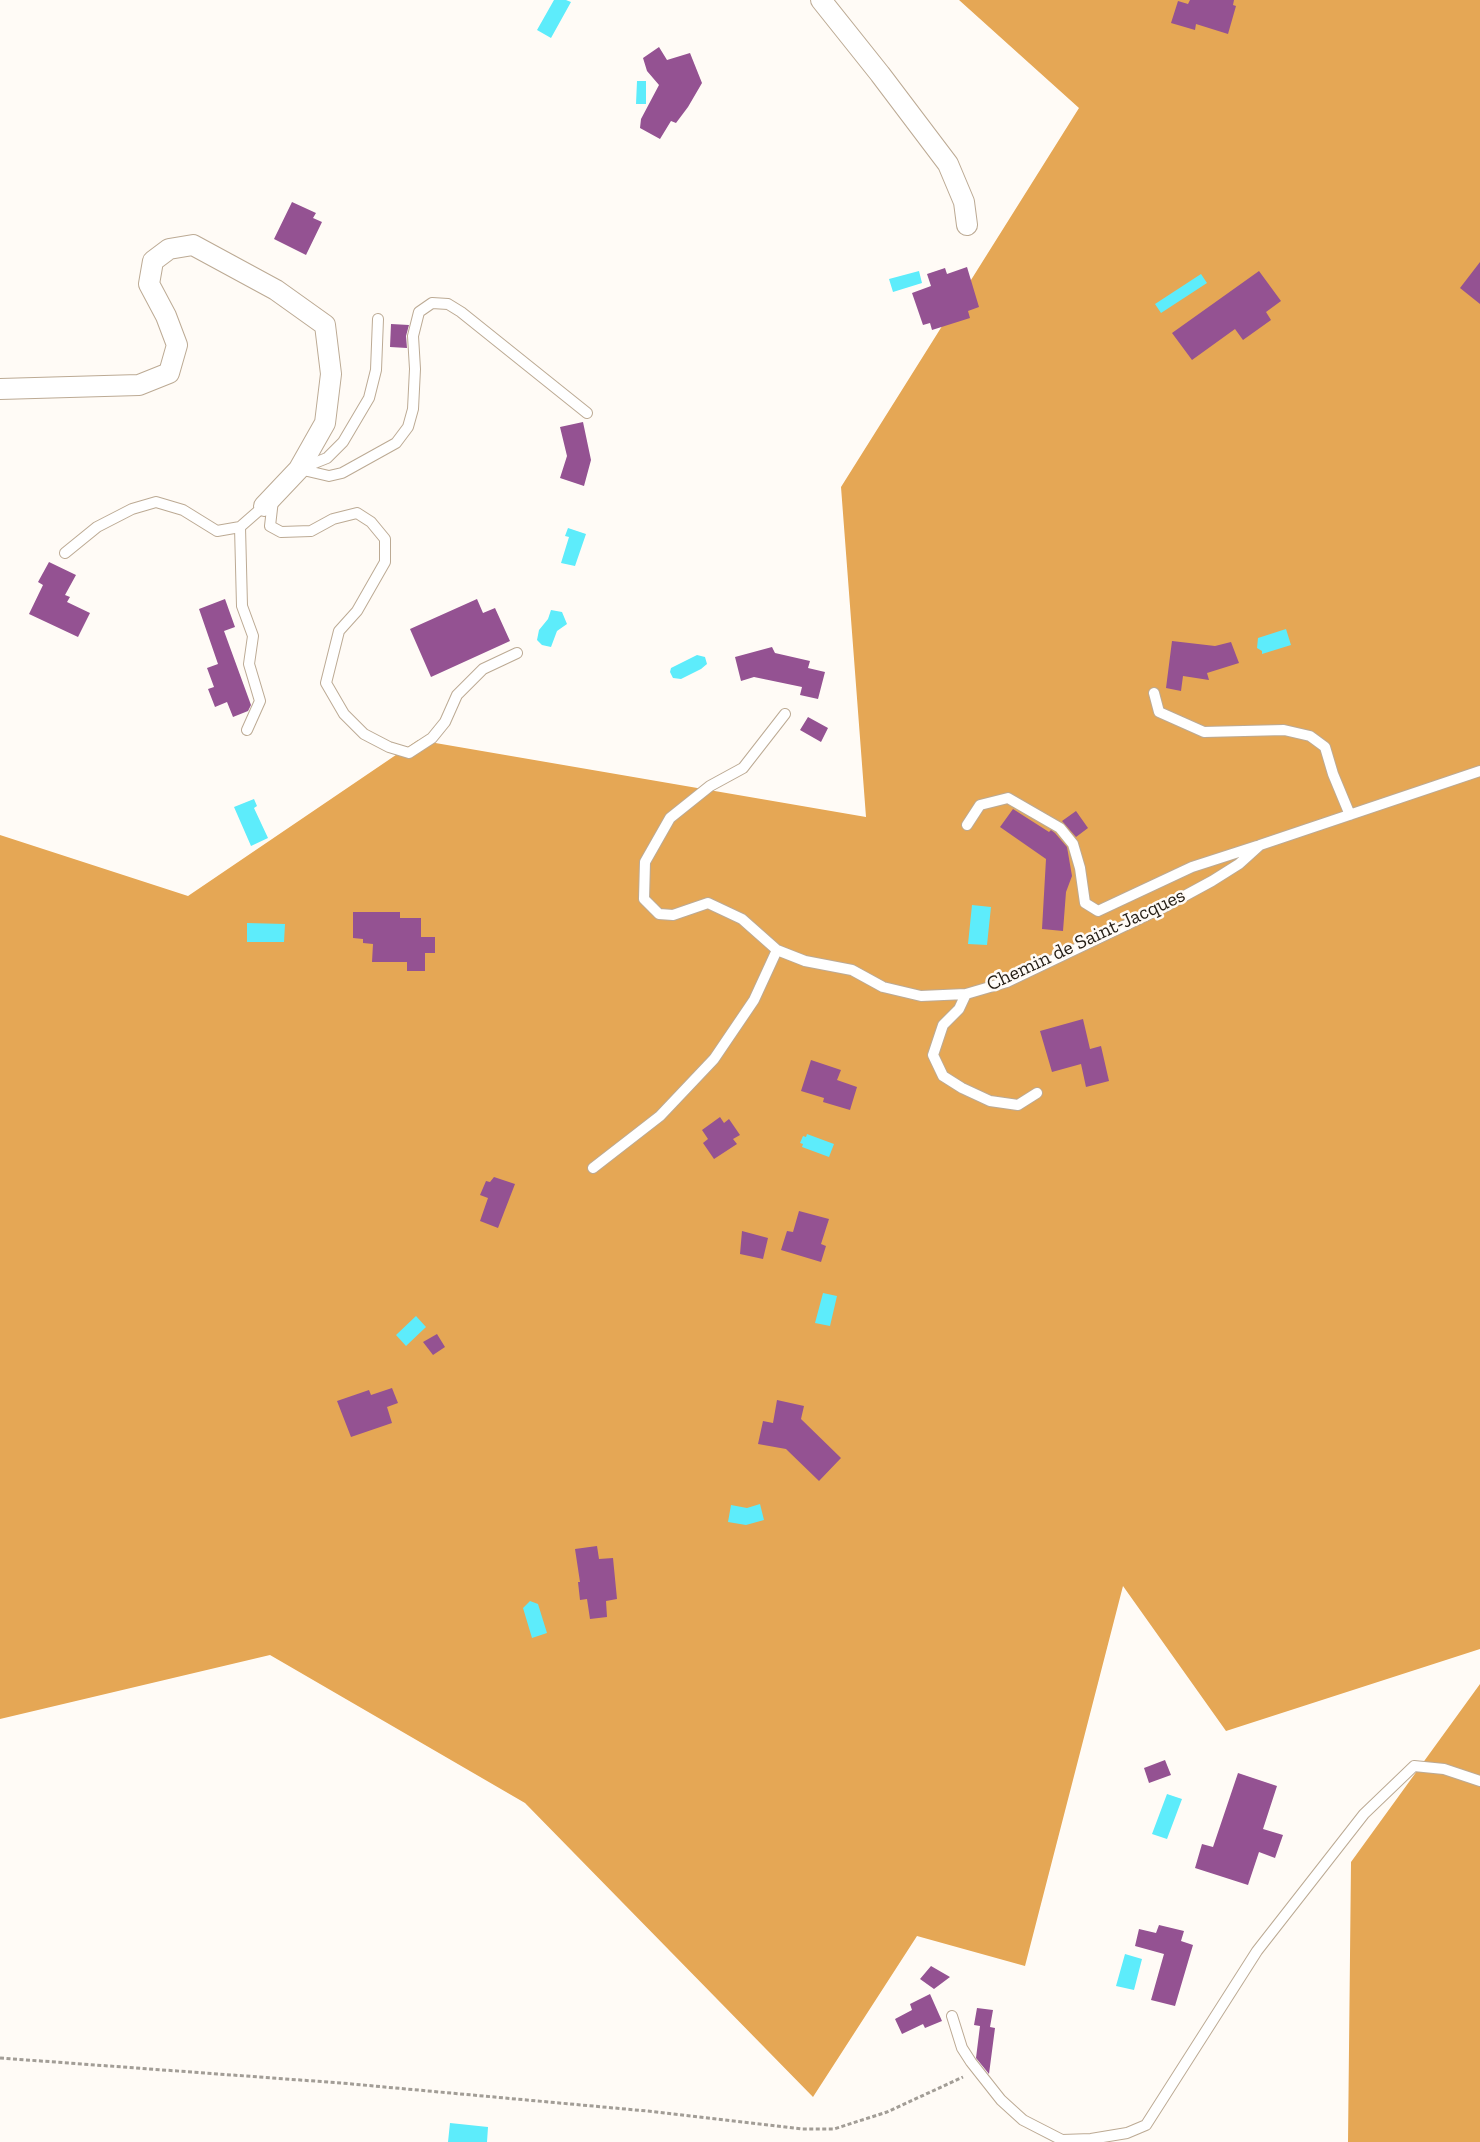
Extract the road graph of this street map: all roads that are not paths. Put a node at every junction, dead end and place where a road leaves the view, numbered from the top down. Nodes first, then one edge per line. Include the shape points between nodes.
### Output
1 (820, 0) edge
2 (967, 225) dead end
3 (378, 318) dead end
4 (0, 389) edge
5 (587, 413) dead end
6 (299, 469) junction
7 (269, 501) junction
8 (240, 528) junction
9 (65, 553) dead end
10 (517, 652) dead end
11 (1154, 693) dead end
12 (786, 714) dead end
13 (247, 730) dead end
14 (1480, 771) edge
15 (1350, 815) junction
16 (967, 825) dead end
17 (1260, 845) junction
18 (777, 950) junction
19 (966, 994) junction
20 (1037, 1093) dead end
21 (593, 1168) dead end
22 (1480, 1781) edge
23 (952, 2016) dead end

1 - 2 street via 948,164 964,202
3 - 6 lane via 376,370 369,398 342,442 327,458
4 - 6 street via 138,385 169,373 177,345 149,284 153,261 169,249 193,245 276,290 325,325 331,374 325,424
5 - 6 lane via 461,312 448,304 432,303 419,312 413,336 413,409 408,427 396,443 342,473 329,476
6 - 7 street
7 - 8 lane
7 - 10 lane via 270,526 281,532 310,531 332,519 357,513 371,522 385,539 385,562 357,611 339,631 326,683 344,714 364,734 409,753 432,738 445,722 458,695 483,669
8 - 9 lane via 218,531 183,510 156,502 132,509 97,527
8 - 13 lane via 242,606 253,636 249,664 260,701
11 - 15 lane via 1159,712 1204,732 1284,730 1310,736 1325,748
12 - 18 lane, Chemin de Saint-Jacques via 743,768 710,786 670,818 644,862 644,899 659,914 674,915 708,903 742,919
14 - 15 lane, Chemin de Saint-Jacques
15 - 17 lane, Chemin de Saint-Jacques
16 - 17 lane via 980,805 1008,798 1060,828 1073,844 1086,903 1098,911 1192,867
17 - 19 lane, Chemin de Saint-Jacques via 1233,868 1166,906 1006,982
18 - 19 lane, Chemin de Saint-Jacques via 805,961 852,970 883,987 921,996
18 - 21 lane via 754,1000 714,1059 660,1116
19 - 20 lane via 959,1009 943,1025 933,1055 943,1076 990,1101 1018,1105
22 - 23 lane via 1444,1769 1414,1766 1364,1814 1257,1951 1146,2125 1127,2133 1062,2140 1023,2120 1001,2100 962,2048

